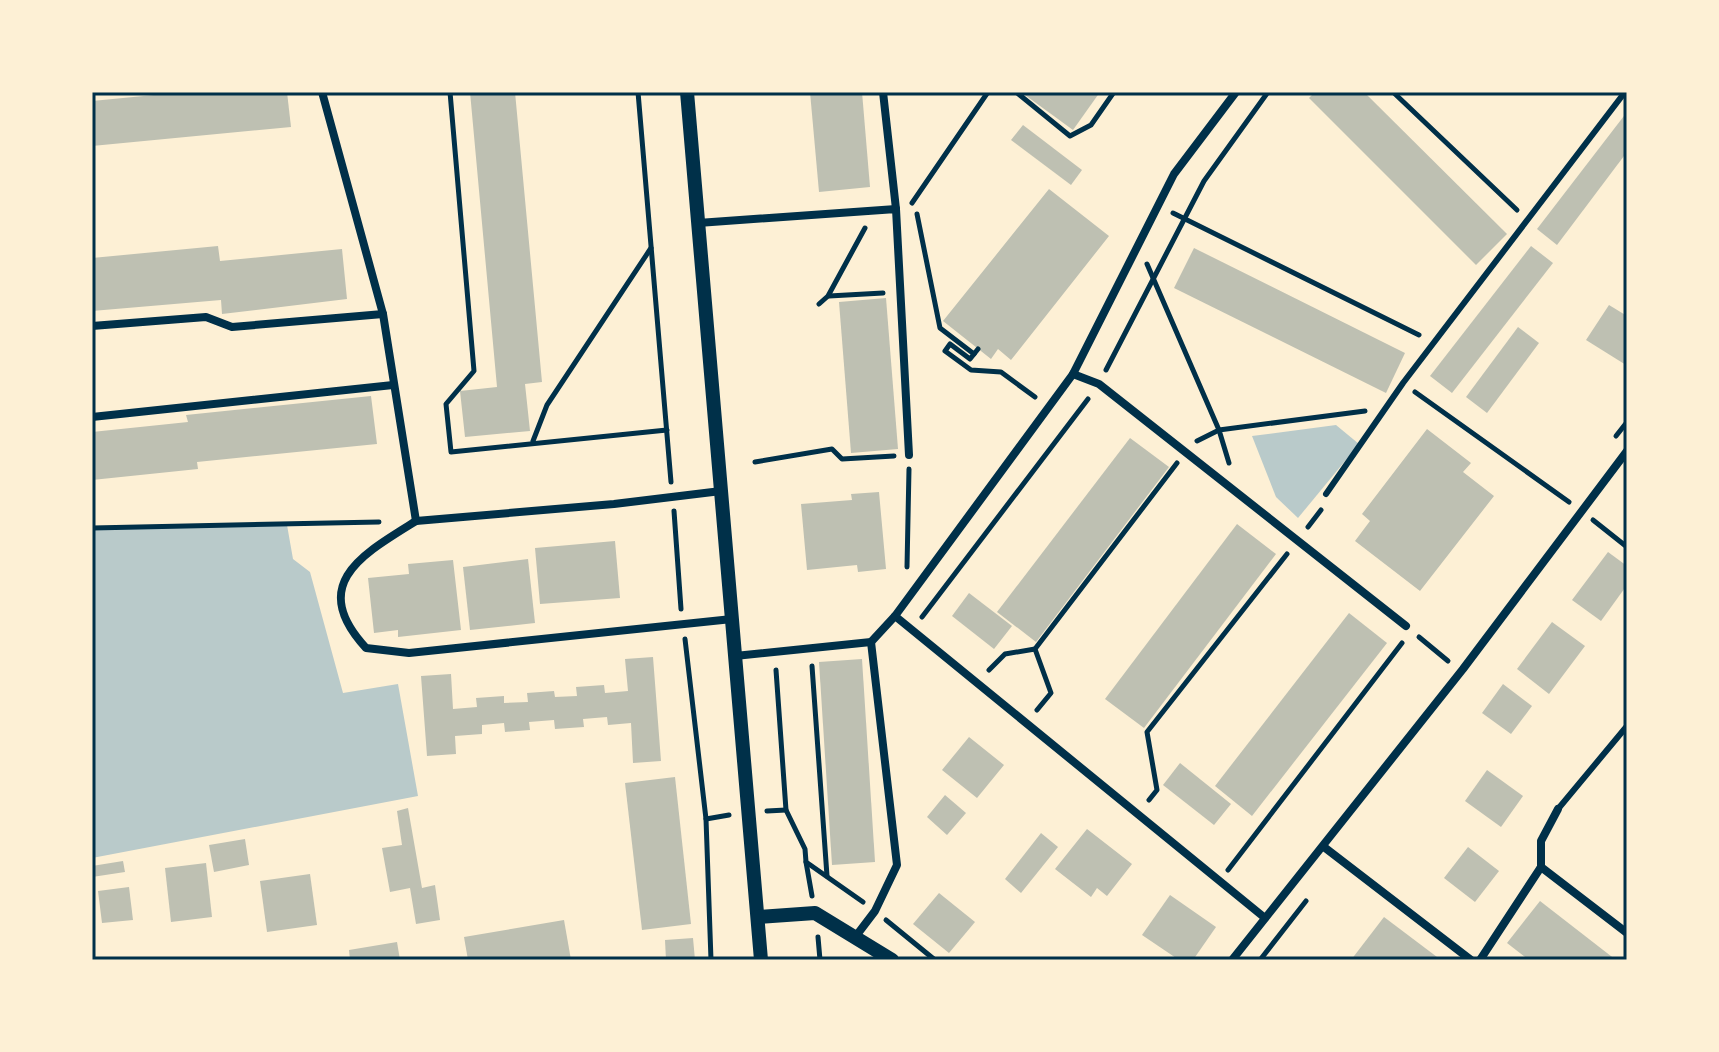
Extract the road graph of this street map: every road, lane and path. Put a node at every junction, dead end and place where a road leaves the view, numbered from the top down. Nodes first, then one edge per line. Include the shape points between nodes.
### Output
1 (322, 92) edge
2 (450, 92) edge
3 (638, 92) edge
4 (687, 92) edge
5 (883, 92) edge
6 (988, 92) edge
7 (1016, 92) edge
8 (1114, 92) edge
9 (1236, 92) edge
10 (1393, 92) edge
11 (1625, 92) edge
12 (1158, 206) junction
13 (896, 209) junction
14 (1529, 222) junction
15 (698, 223) junction
16 (919, 226) dead end
17 (1138, 245) junction
18 (651, 248) junction
19 (898, 292) junction
20 (828, 296) junction
21 (819, 304) dead end
22 (383, 314) junction
23 (92, 326) edge
24 (1435, 342) junction
25 (1073, 374) junction
26 (1403, 383) junction
27 (393, 385) junction
28 (1048, 407) junction
29 (1386, 408) junction
30 (92, 417) edge
31 (667, 430) junction
32 (1219, 430) junction
33 (533, 441) junction
34 (1627, 451) edge
35 (1185, 452) junction
36 (909, 455) junction
37 (755, 462) dead end
38 (721, 491) junction
39 (1237, 493) junction
40 (1326, 494) joint
41 (673, 498) junction
42 (1583, 512) junction
43 (416, 521) junction
44 (92, 528) edge
45 (1297, 540) junction
46 (1627, 547) edge
47 (906, 600) junction
48 (895, 616) junction
49 (732, 619) junction
50 (1397, 619) junction
51 (682, 622) junction
52 (1406, 626) joint
53 (871, 642) junction
54 (810, 648) junction
55 (1035, 649) junction
56 (774, 652) junction
57 (735, 656) junction
58 (1463, 669) junction
59 (977, 682) junction
60 (1027, 722) junction
61 (1627, 726) edge
62 (1558, 809) joint
63 (1138, 813) junction
64 (1324, 847) junction
65 (1541, 867) junction
66 (1221, 880) junction
67 (758, 917) junction
68 (1265, 918) junction
69 (1627, 933) edge
70 (856, 936) junction
71 (711, 960) edge
72 (761, 960) edge
73 (835, 960) edge
74 (850, 960) edge
75 (892, 960) edge
76 (1232, 960) edge
77 (1471, 960) edge
78 (1480, 960) edge

1 - 22 street
2 - 33 path via 474,371 446,404 451,452
3 - 18 path
4 - 15 street
5 - 13 street
6 - 13 path via 914,202
7 - 8 path via 1070,136 1091,125
9 - 12 street via 1174,174
10 - 14 path
11 - 14 lane
12 - 17 street
12 - 24 path
13 - 15 street
13 - 19 street
13 - 20 path via 868,223
14 - 24 lane
15 - 38 street
16 - 28 path via 940,328 976,351 970,359 950,344 945,351 971,370 1001,372
17 - 25 street
17 - 32 path
18 - 31 path
18 - 33 path via 547,405
19 - 20 path
19 - 36 street
20 - 21 path
22 - 23 street via 232,327 206,317
22 - 27 street
24 - 26 lane
25 - 28 street
25 - 35 street via 1099,384
26 - 29 lane
26 - 42 path
27 - 30 street
27 - 43 street
28 - 47 street
29 - 32 path
29 - 40 lane
31 - 33 path
31 - 41 path
32 - 39 path
34 - 42 street
35 - 39 street
35 - 55 path
36 - 37 path via 842,459 832,449
36 - 47 path
38 - 41 street
38 - 49 street
39 - 45 street
40 - 45 path via 1322,508
41 - 43 street
41 - 51 path
42 - 46 path
42 - 58 street
43 - 44 path
43 - 51 street via 363,554 347,571 341,608 345,624 366,648 409,653
45 - 50 street
45 - 63 path via 1147,732 1157,790
47 - 48 street
48 - 53 street
48 - 59 street
49 - 51 street
49 - 57 street
50 - 52 street
50 - 66 path via 1403,643
51 - 71 path via 706,819
52 - 58 path
53 - 54 street
53 - 70 street via 897,865
54 - 56 street
54 - 56 path via 827,877 806,862 786,810
55 - 59 path via 1005,654
55 - 60 path via 1051,693
56 - 57 street
57 - 67 street
58 - 64 street
59 - 60 street
60 - 63 street
61 - 62 lane
62 - 65 street via 1541,841
63 - 66 street
64 - 68 street
64 - 77 street
65 - 69 street
65 - 78 street
66 - 68 street
67 - 70 street via 815,913
67 - 72 street
68 - 76 street
70 - 75 street
73 - 74 path

